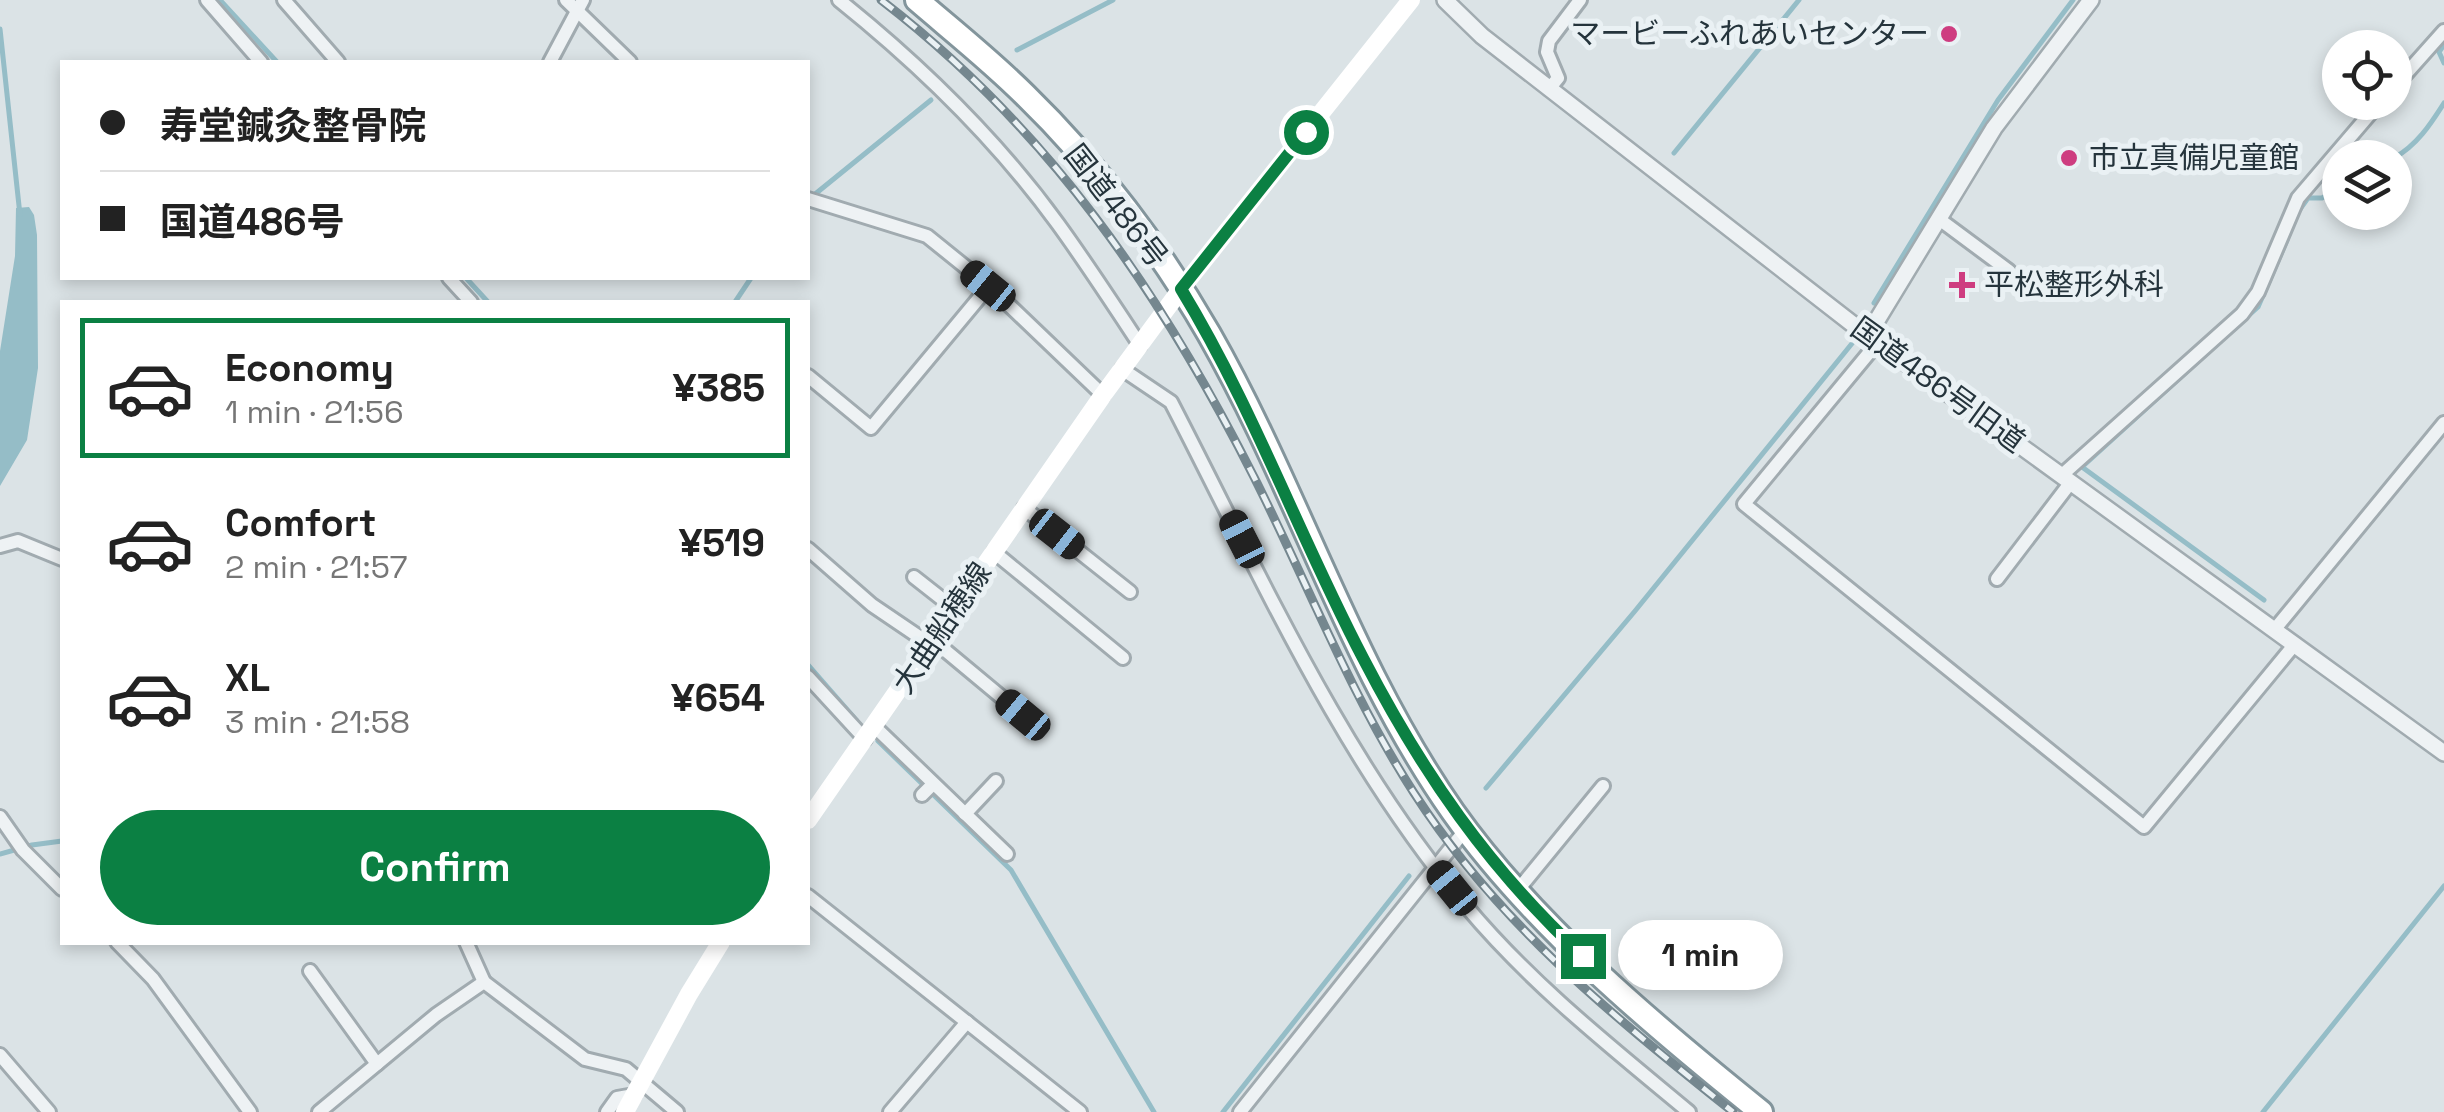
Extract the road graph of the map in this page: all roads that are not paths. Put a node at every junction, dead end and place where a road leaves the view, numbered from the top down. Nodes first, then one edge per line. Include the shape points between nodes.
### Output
1 (207, 0) edge
2 (284, 0) edge
3 (566, 0) edge
4 (840, 0) edge
5 (917, 0) edge
6 (1411, 0) edge
7 (1445, 0) edge
8 (1580, 0) edge
9 (2091, 0) edge
10 (581, 6) edge
11 (2444, 31) edge
12 (259, 60) edge
13 (336, 60) edge
14 (551, 60) edge
15 (628, 60) edge
16 (2412, 67) edge
17 (1549, 89) junction
18 (2365, 120) edge
19 (810, 200) edge
20 (1939, 219) junction
21 (2009, 272) dead end
22 (451, 280) edge
23 (988, 286) junction
24 (1181, 289) junction
25 (468, 300) edge
26 (1873, 339) junction
27 (1140, 344) junction
28 (1122, 369) junction
29 (810, 378) edge
30 (1103, 395) junction
31 (2444, 423) edge
32 (2066, 479) junction
33 (1024, 508) junction
34 (0, 546) edge
35 (810, 552) edge
36 (994, 552) junction
37 (60, 558) edge
38 (914, 577) dead end
39 (1997, 579) dead end
40 (1130, 592) dead end
41 (956, 610) junction
42 (2275, 630) junction
43 (932, 643) junction
44 (2296, 644) junction
45 (1123, 658) dead end
46 (810, 679) edge
47 (1023, 715) dead end
48 (870, 733) junction
49 (2444, 753) edge
50 (996, 781) dead end
51 (1603, 786) dead end
52 (965, 814) junction
53 (810, 817) edge
54 (0, 818) edge
55 (1466, 829) junction
56 (1007, 854) dead end
57 (1434, 868) junction
58 (60, 887) edge
59 (1517, 891) junction
60 (810, 898) edge
61 (120, 945) edge
62 (467, 945) edge
63 (719, 945) edge
64 (310, 971) dead end
65 (484, 982) junction
66 (968, 1022) junction
67 (0, 1056) edge
68 (377, 1064) junction
69 (634, 1096) edge
70 (49, 1112) edge
71 (250, 1112) edge
72 (319, 1112) edge
73 (607, 1112) edge
74 (677, 1112) edge
75 (890, 1112) edge
76 (1080, 1112) edge
77 (1240, 1112) edge
78 (1689, 1112) edge
79 (1762, 1112) edge

1 - 12 street
2 - 13 street
3 - 10 street
4 - 27 street via 982,132 1056,222
5 - 24 highway, 国道486号 via 1026,96 1108,188
6 - 24 main road, 大曲船穂線
7 - 17 street, 国道486号旧道
8 - 17 street via 1549,41 1558,78
9 - 20 street via 2003,115
10 - 14 street
10 - 15 street
11 - 16 street
17 - 26 street, 国道486号旧道
18 - 32 street via 2298,198 2252,303
19 - 23 street via 927,236
20 - 21 street
20 - 26 street
22 - 25 street
23 - 29 street via 870,428
23 - 30 street
24 - 27 main road, 大曲船穂線
24 - 55 highway, 国道486号 via 1250,413 1361,654
26 - 32 street, 国道486号旧道
26 - 44 street via 1744,504 2144,827
27 - 28 main road, 大曲船穂線
28 - 30 main road, 大曲船穂線
28 - 57 street via 1171,402 1344,733
30 - 33 main road, 大曲船穂線
31 - 42 street
32 - 39 street
32 - 42 street, 国道486号旧道
33 - 36 main road, 大曲船穂線
33 - 40 street
34 - 37 street via 18,541
35 - 43 street via 872,605
36 - 41 main road, 大曲船穂線
36 - 45 street
38 - 41 street
41 - 43 main road, 大曲船穂線
42 - 44 street, 国道486号旧道
43 - 47 street
43 - 48 main road, 大曲船穂線
44 - 49 street, 国道486号旧道
46 - 48 street
48 - 52 street via 928,790
48 - 53 main road, 大曲船穂線
50 - 52 street
51 - 59 street
52 - 56 street
54 - 58 street
55 - 57 street
55 - 59 highway, 国道486号
57 - 77 street
57 - 78 street via 1552,998
59 - 79 highway, 国道486号 via 1690,1055
60 - 66 street
61 - 71 street via 154,979
62 - 65 street
63 - 69 main road
64 - 68 street
65 - 68 street
65 - 69 street via 586,1060 626,1069
66 - 75 street
66 - 76 street
67 - 70 street
68 - 72 street
69 - 73 street via 617,1098
69 - 74 street

